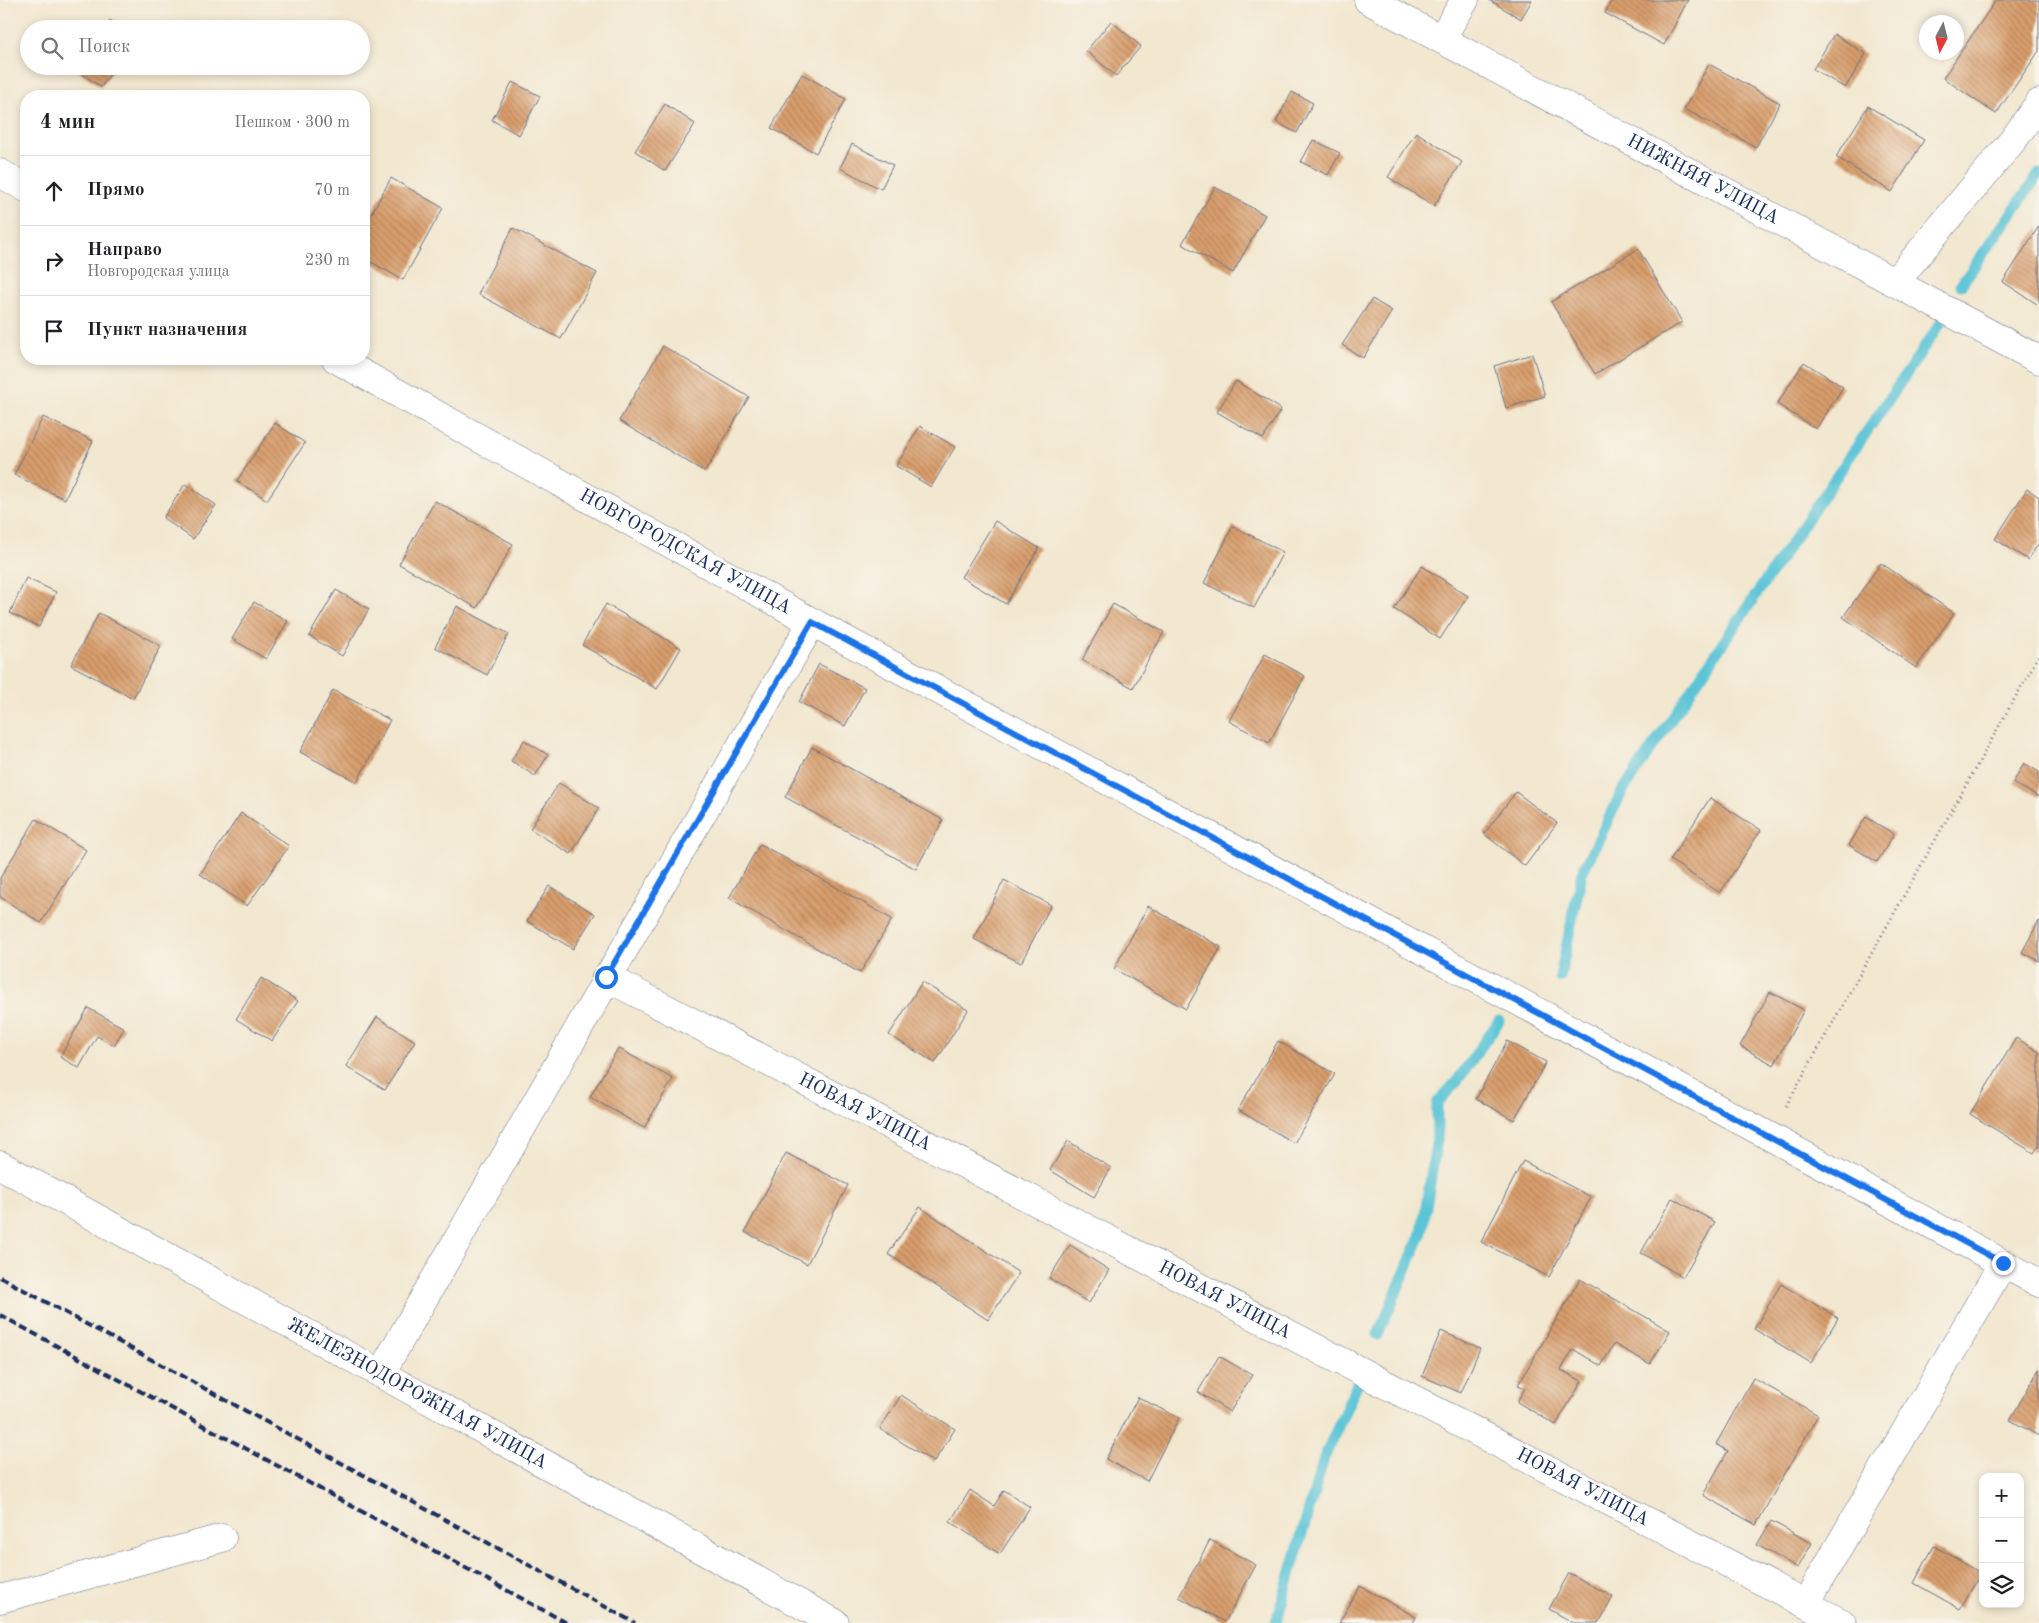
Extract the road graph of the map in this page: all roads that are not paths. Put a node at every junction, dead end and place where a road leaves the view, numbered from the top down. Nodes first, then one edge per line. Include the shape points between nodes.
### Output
1 (1368, 0) edge
2 (1465, 0) edge
3 (1441, 39) junction
4 (2039, 103) edge
5 (0, 173) edge
6 (20, 185) edge
7 (1895, 282) junction
8 (2039, 360) edge
9 (347, 365) edge
10 (812, 622) junction
11 (606, 977) junction
12 (0, 1165) edge
13 (2003, 1263) junction
14 (2039, 1283) edge
15 (381, 1373) junction
16 (222, 1538) dead end
17 (0, 1600) edge
18 (1806, 1603) junction
19 (835, 1623) edge
20 (1842, 1623) edge

1 - 3 street, НИЖНЯЯ УЛИЦА
2 - 3 street
3 - 7 street, НИЖНЯЯ УЛИЦА
4 - 7 street via 2014,139
5 - 6 street
7 - 8 street, НИЖНЯЯ УЛИЦА
9 - 10 street, НОВГОРОДСКАЯ УЛИЦА
10 - 11 street
10 - 13 street, НОВГОРОДСКАЯ УЛИЦА
11 - 15 street
11 - 18 street, НОВАЯ УЛИЦА
12 - 15 street, ЖЕЛЕЗНОДОРОЖНАЯ УЛИЦА
13 - 14 street, НОВГОРОДСКАЯ УЛИЦА
13 - 18 street
15 - 19 street, ЖЕЛЕЗНОДОРОЖНАЯ УЛИЦА
16 - 17 street
18 - 20 street, НОВАЯ УЛИЦА

